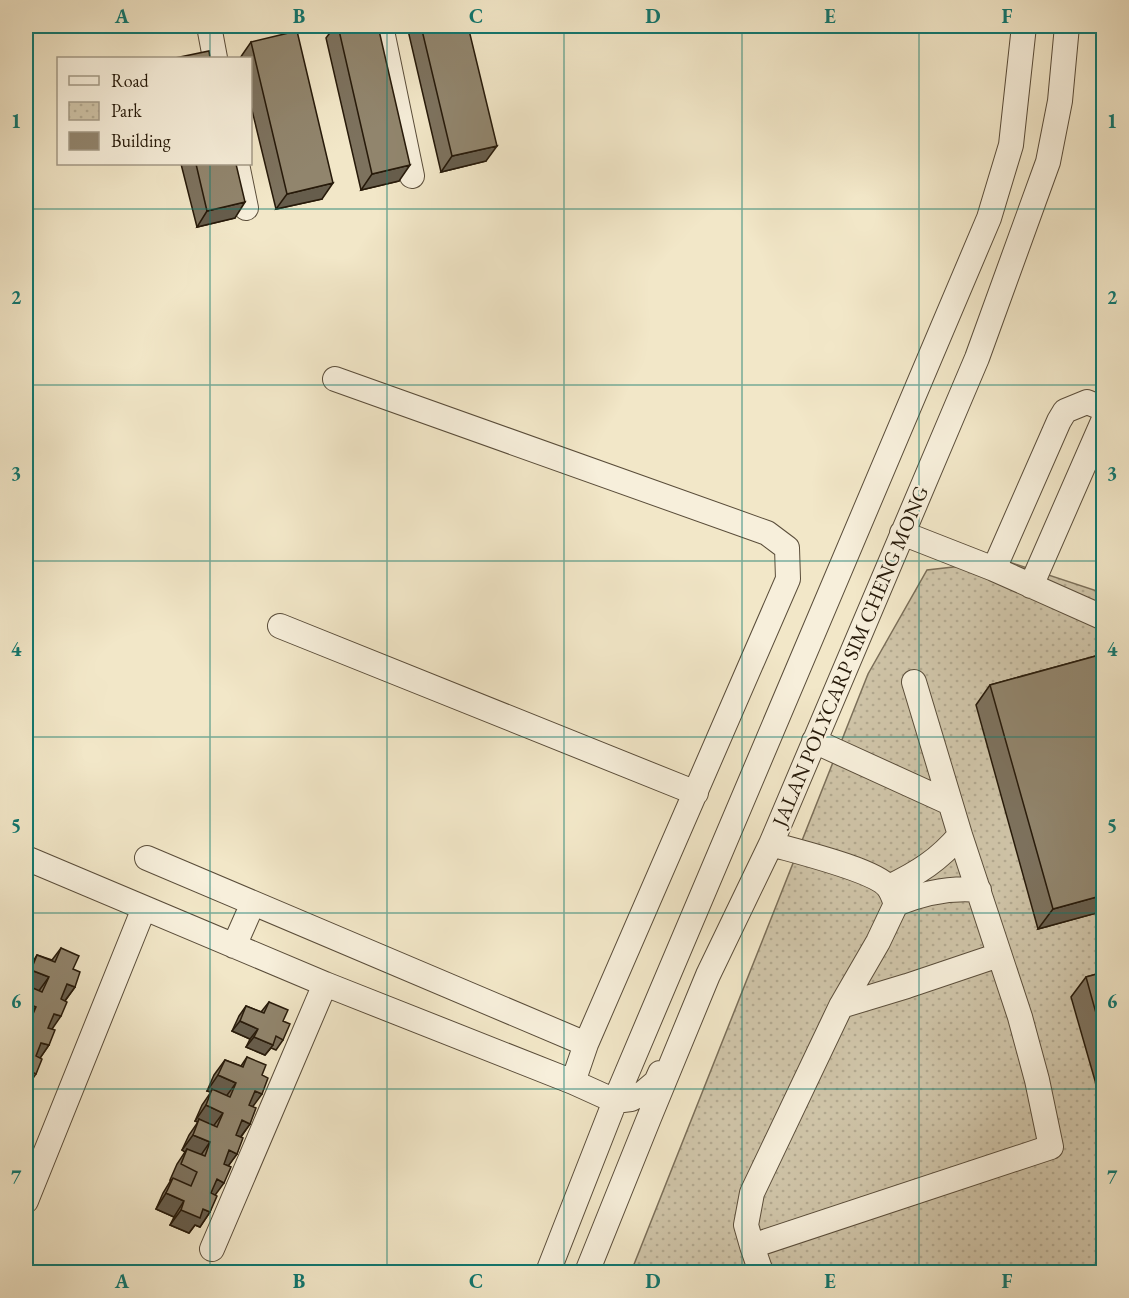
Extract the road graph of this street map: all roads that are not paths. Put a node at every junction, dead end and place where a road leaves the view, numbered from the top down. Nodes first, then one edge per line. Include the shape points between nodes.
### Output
1 (208, 26) edge
2 (381, 26) edge
3 (1024, 26) edge
4 (1067, 26) edge
5 (215, 57) edge
6 (237, 165) edge
7 (412, 176) dead end
8 (246, 208) edge
9 (335, 379) dead end
10 (1104, 409) edge
11 (1104, 419) edge
12 (902, 533) junction
13 (994, 569) junction
14 (1031, 586) junction
15 (1104, 618) edge
16 (280, 626) dead end
17 (914, 682) dead end
18 (814, 741) junction
19 (696, 793) junction
20 (950, 803) junction
21 (960, 835) junction
22 (771, 844) junction
23 (26, 858) edge
24 (147, 858) dead end
25 (979, 890) junction
26 (892, 896) junction
27 (253, 903) junction
28 (144, 908) junction
29 (234, 946) junction
30 (999, 955) junction
31 (708, 975) junction
32 (325, 984) junction
33 (841, 1006) junction
34 (586, 1044) junction
35 (573, 1082) junction
36 (615, 1101) junction
37 (26, 1201) edge
38 (614, 1203) junction
39 (752, 1246) junction
40 (212, 1249) dead end
41 (548, 1272) edge
42 (587, 1272) edge
43 (761, 1272) edge

1 - 5 street
2 - 7 street
3 - 36 street, JALAN POLYCARP SIM CHENG MONG via 1011,144 989,218
4 - 12 street, JALAN POLYCARP SIM CHENG MONG via 1060,101 1048,162 976,358
6 - 8 street
9 - 19 street via 767,533 787,548 788,579
10 - 13 street via 1087,402 1065,411
11 - 14 street
12 - 13 street
12 - 18 street, JALAN POLYCARP SIM CHENG MONG
13 - 14 street
14 - 15 street
16 - 19 street
17 - 20 street
18 - 20 street
18 - 22 street, JALAN POLYCARP SIM CHENG MONG
19 - 34 street
20 - 21 street
21 - 25 street
21 - 26 street via 949,849
22 - 26 street via 858,870 879,880
22 - 31 street, JALAN POLYCARP SIM CHENG MONG
23 - 28 street
24 - 27 street
25 - 26 street via 962,888
25 - 30 street
26 - 33 street via 878,942
27 - 29 street
27 - 34 street
28 - 29 street
28 - 37 street
29 - 32 street
30 - 33 street
30 - 39 street via 1020,1017 1051,1147
31 - 36 street via 698,985 656,1082 643,1094
31 - 38 street, JALAN POLYCARP SIM CHENG MONG
32 - 35 street
32 - 40 street
33 - 39 street via 752,1193 746,1225
34 - 35 street
35 - 36 street
36 - 38 street via 628,1143
36 - 41 street, JALAN POLYCARP SIM CHENG MONG
38 - 42 street, JALAN POLYCARP SIM CHENG MONG
39 - 43 street

